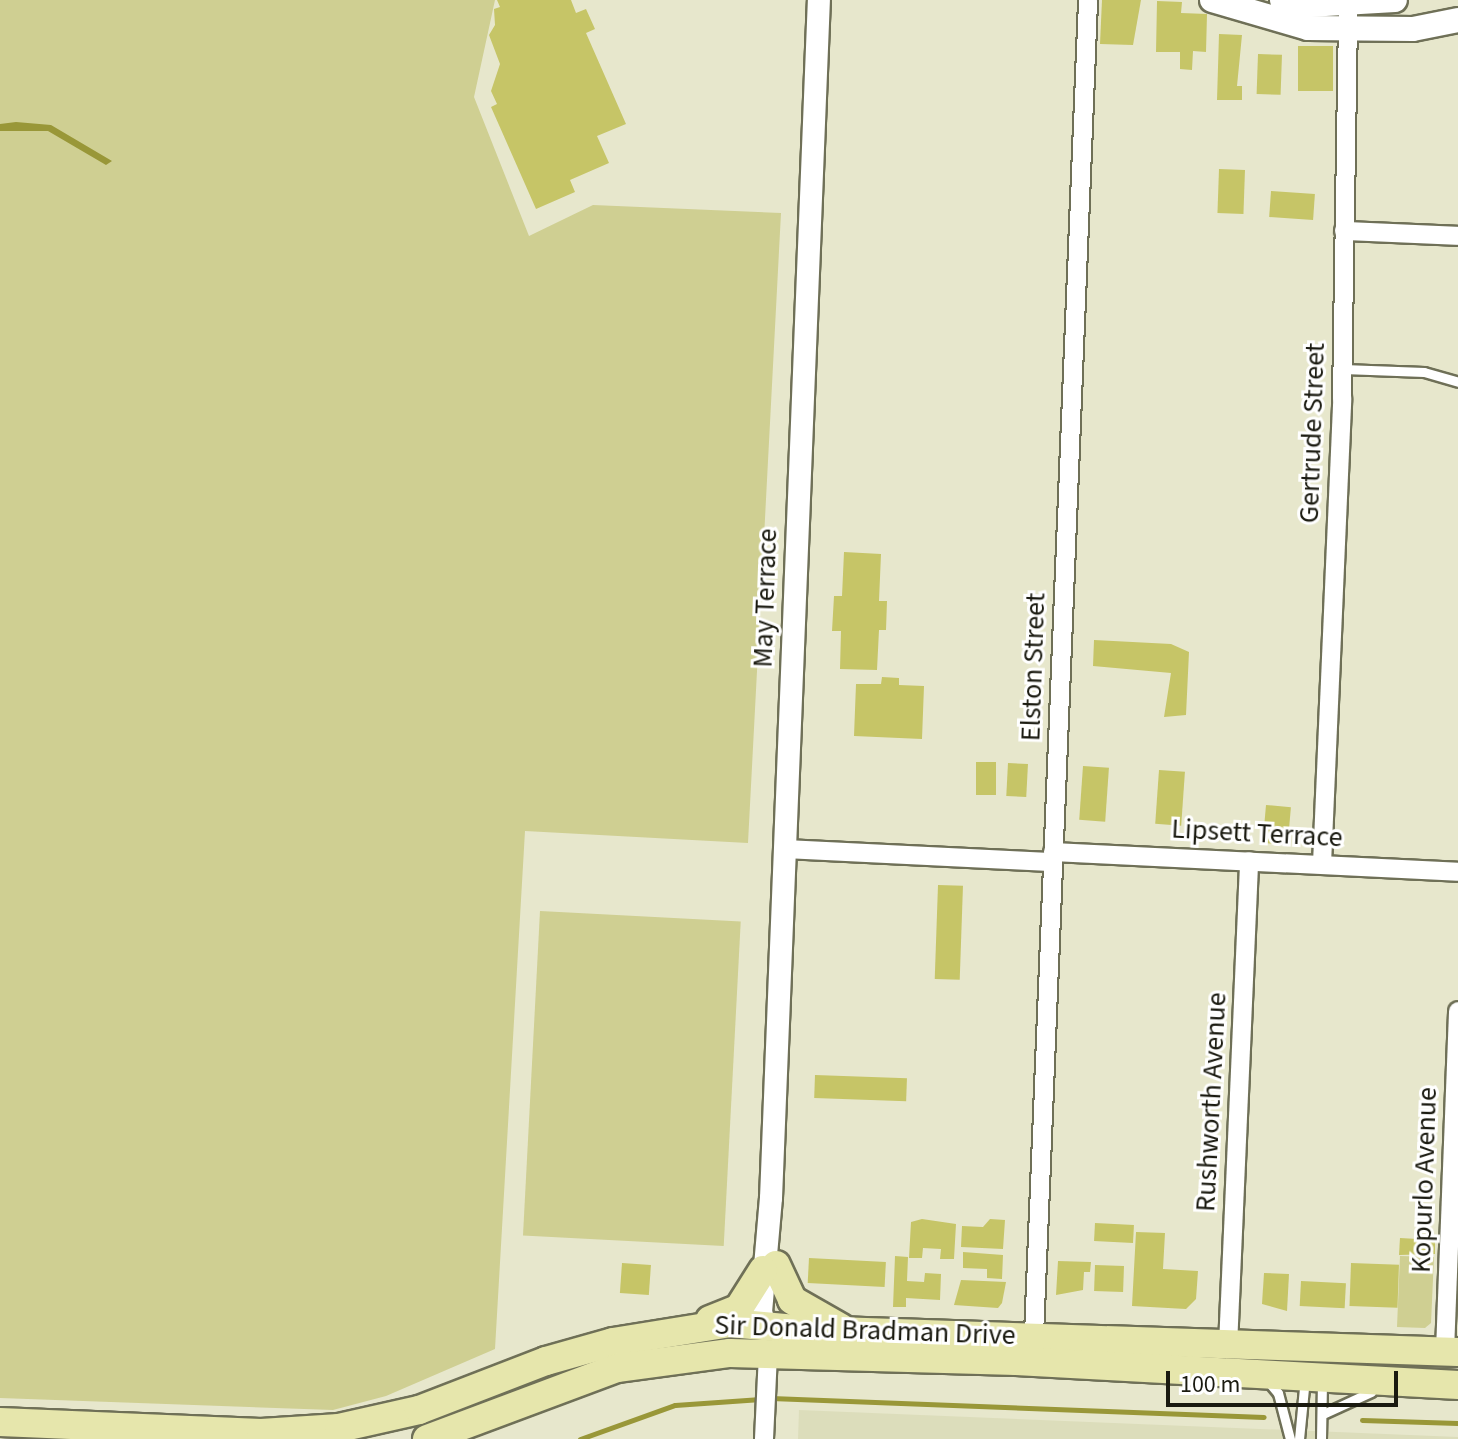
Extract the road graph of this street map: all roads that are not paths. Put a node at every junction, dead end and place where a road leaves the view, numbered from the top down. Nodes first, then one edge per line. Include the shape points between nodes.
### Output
1 (819, 0) edge
2 (1088, 0) edge
3 (1212, 0) edge
4 (1282, 0) edge
5 (1395, 0) edge
6 (1348, 4) junction
7 (1458, 20) edge
8 (1348, 29) junction
9 (1344, 231) junction
10 (1458, 236) edge
11 (1343, 369) junction
12 (1458, 382) edge
13 (785, 849) junction
14 (1052, 857) junction
15 (1249, 861) junction
16 (1322, 864) junction
17 (1458, 872) edge
18 (1458, 1011) edge
19 (769, 1267) junction
20 (765, 1325) junction
21 (690, 1327) junction
22 (844, 1330) junction
23 (1034, 1335) junction
24 (1228, 1346) junction
25 (1313, 1348) junction
26 (730, 1353) junction
27 (768, 1355) junction
28 (1454, 1356) edge
29 (824, 1357) junction
30 (1269, 1383) junction
31 (1458, 1386) edge
32 (1313, 1387) junction
33 (1323, 1414) junction
34 (0, 1422) edge
35 (1321, 1434) edge
36 (1295, 1436) edge
37 (427, 1439) edge
38 (764, 1439) edge

1 - 13 street, May Terrace
2 - 14 street, Elston Street
3 - 8 main road via 1308,28
4 - 6 main road
5 - 6 main road
6 - 8 street, Gertrude Street
7 - 8 main road via 1413,29
8 - 9 street, Gertrude Street
9 - 10 street
9 - 11 street, Gertrude Street
11 - 12 lane via 1424,372
11 - 16 street, Gertrude Street
13 - 14 street, Lipsett Terrace
13 - 19 street, May Terrace
14 - 15 street, Lipsett Terrace
14 - 23 street, Elston Street
15 - 16 street, Lipsett Terrace
15 - 24 street, Rushworth Avenue
16 - 17 street, Lipsett Terrace
18 - 28 street, Kopurlo Avenue
19 - 20 street, May Terrace via 773,1312
19 - 21 main road via 739,1308
19 - 22 main road via 796,1305
20 - 21 main road, Sir Donald Bradman Drive
20 - 22 main road, Sir Donald Bradman Drive
20 - 26 main road
20 - 29 main road via 784,1340
21 - 34 main road, Sir Donald Bradman Drive via 586,1349 419,1410 339,1428 261,1433
22 - 23 main road, Sir Donald Bradman Drive
23 - 24 main road, Sir Donald Bradman Drive
24 - 25 main road, Sir Donald Bradman Drive
25 - 28 main road, Sir Donald Bradman Drive
25 - 32 lane
25 - 32 lane
26 - 27 main road, Sir Donald Bradman Drive
26 - 37 main road, Sir Donald Bradman Drive via 617,1368
27 - 29 main road, Sir Donald Bradman Drive
27 - 38 street
29 - 30 main road, Sir Donald Bradman Drive
30 - 32 main road, Sir Donald Bradman Drive
30 - 36 lane
31 - 32 main road, Sir Donald Bradman Drive
31 - 33 lane via 1363,1392
32 - 33 lane
32 - 36 lane
33 - 35 lane

